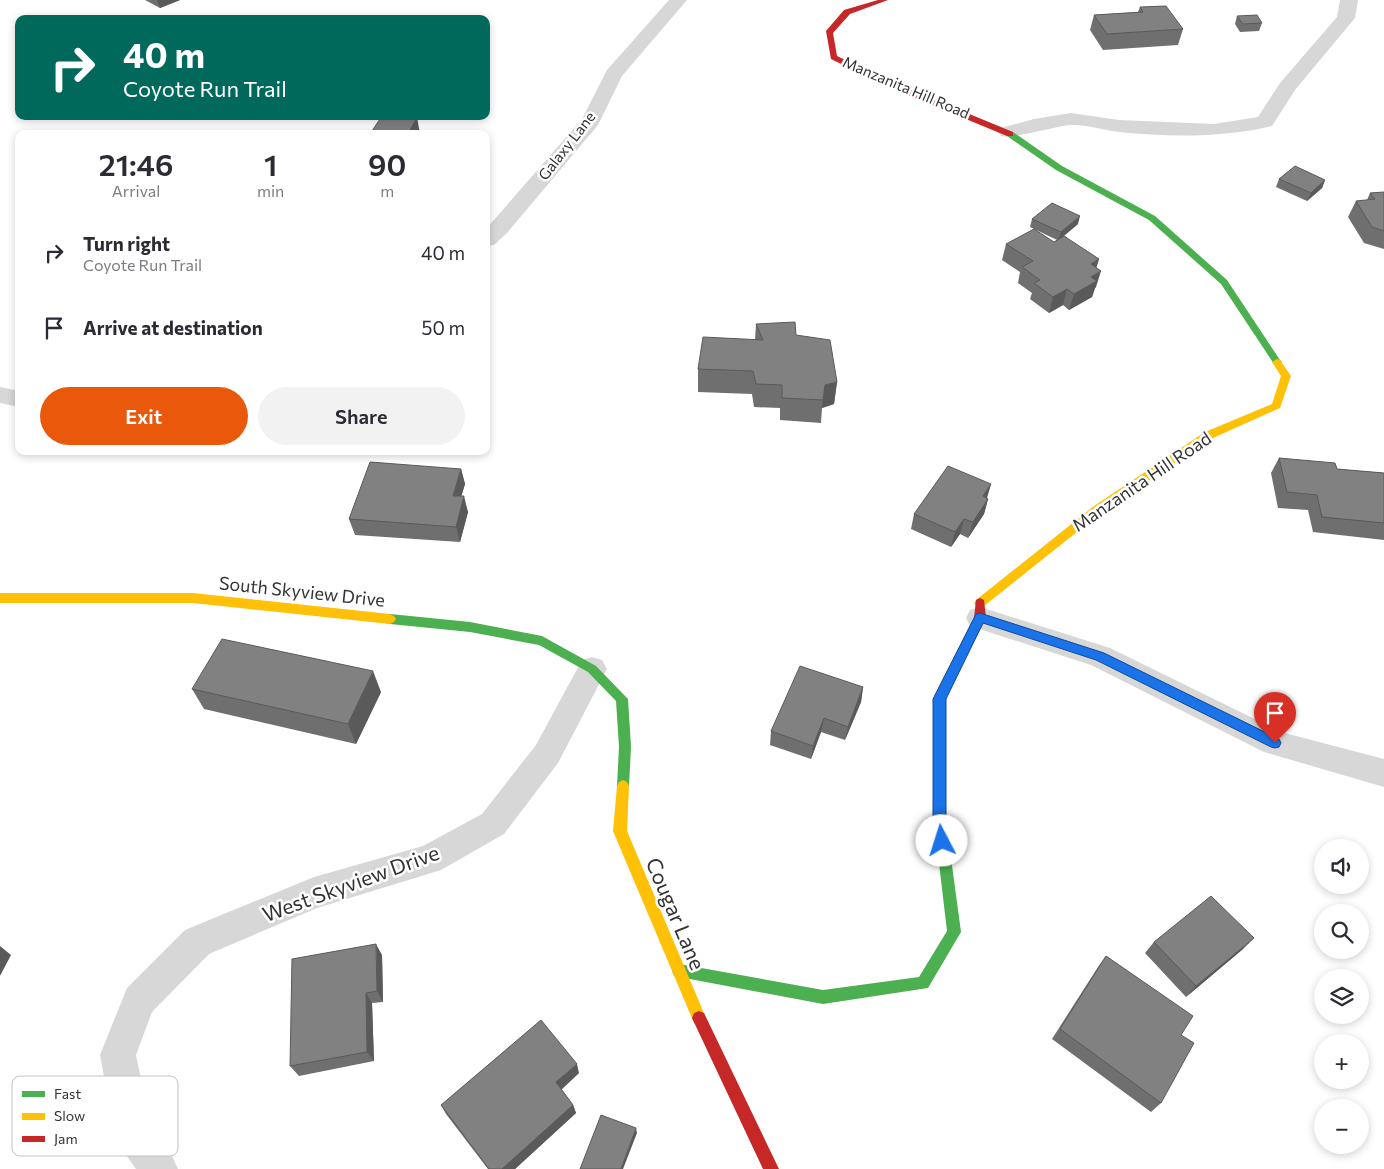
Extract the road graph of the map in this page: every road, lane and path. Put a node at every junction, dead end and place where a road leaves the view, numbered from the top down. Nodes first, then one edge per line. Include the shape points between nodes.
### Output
1 (678, 0) edge
2 (885, 0) edge
3 (1349, 0) edge
4 (1008, 132) junction
5 (490, 237) edge
6 (0, 395) edge
7 (15, 398) edge
8 (0, 598) edge
9 (980, 611) junction
10 (592, 669) junction
11 (1384, 773) edge
12 (679, 971) junction
13 (122, 1076) edge
14 (149, 1156) edge
15 (159, 1169) edge
16 (771, 1169) edge

1 - 5 street, Galaxy Lane via 614,74 591,121
2 - 4 street, Manzanita Hill Road via 847,12 828,33 834,57 890,84
3 - 4 street via 1346,18 1287,87 1265,122 1214,130 1119,126 1071,119
4 - 9 street, Manzanita Hill Road via 1059,168 1152,218 1224,282 1286,376 1276,406 1201,440 1098,509
6 - 7 street
8 - 10 street, South Skyview Drive via 193,598 470,627 542,641
9 - 11 street via 1100,656 1275,743
9 - 12 street via 940,699 940,823 954,932 924,983 823,997
10 - 12 street, Cougar Lane via 622,699 624,747 620,831
10 - 13 street, West Skyview Drive via 547,754 492,824 430,859 314,893 197,942 139,1000 118,1055
12 - 16 street, Cougar Lane
14 - 15 street, West Skyview Drive

